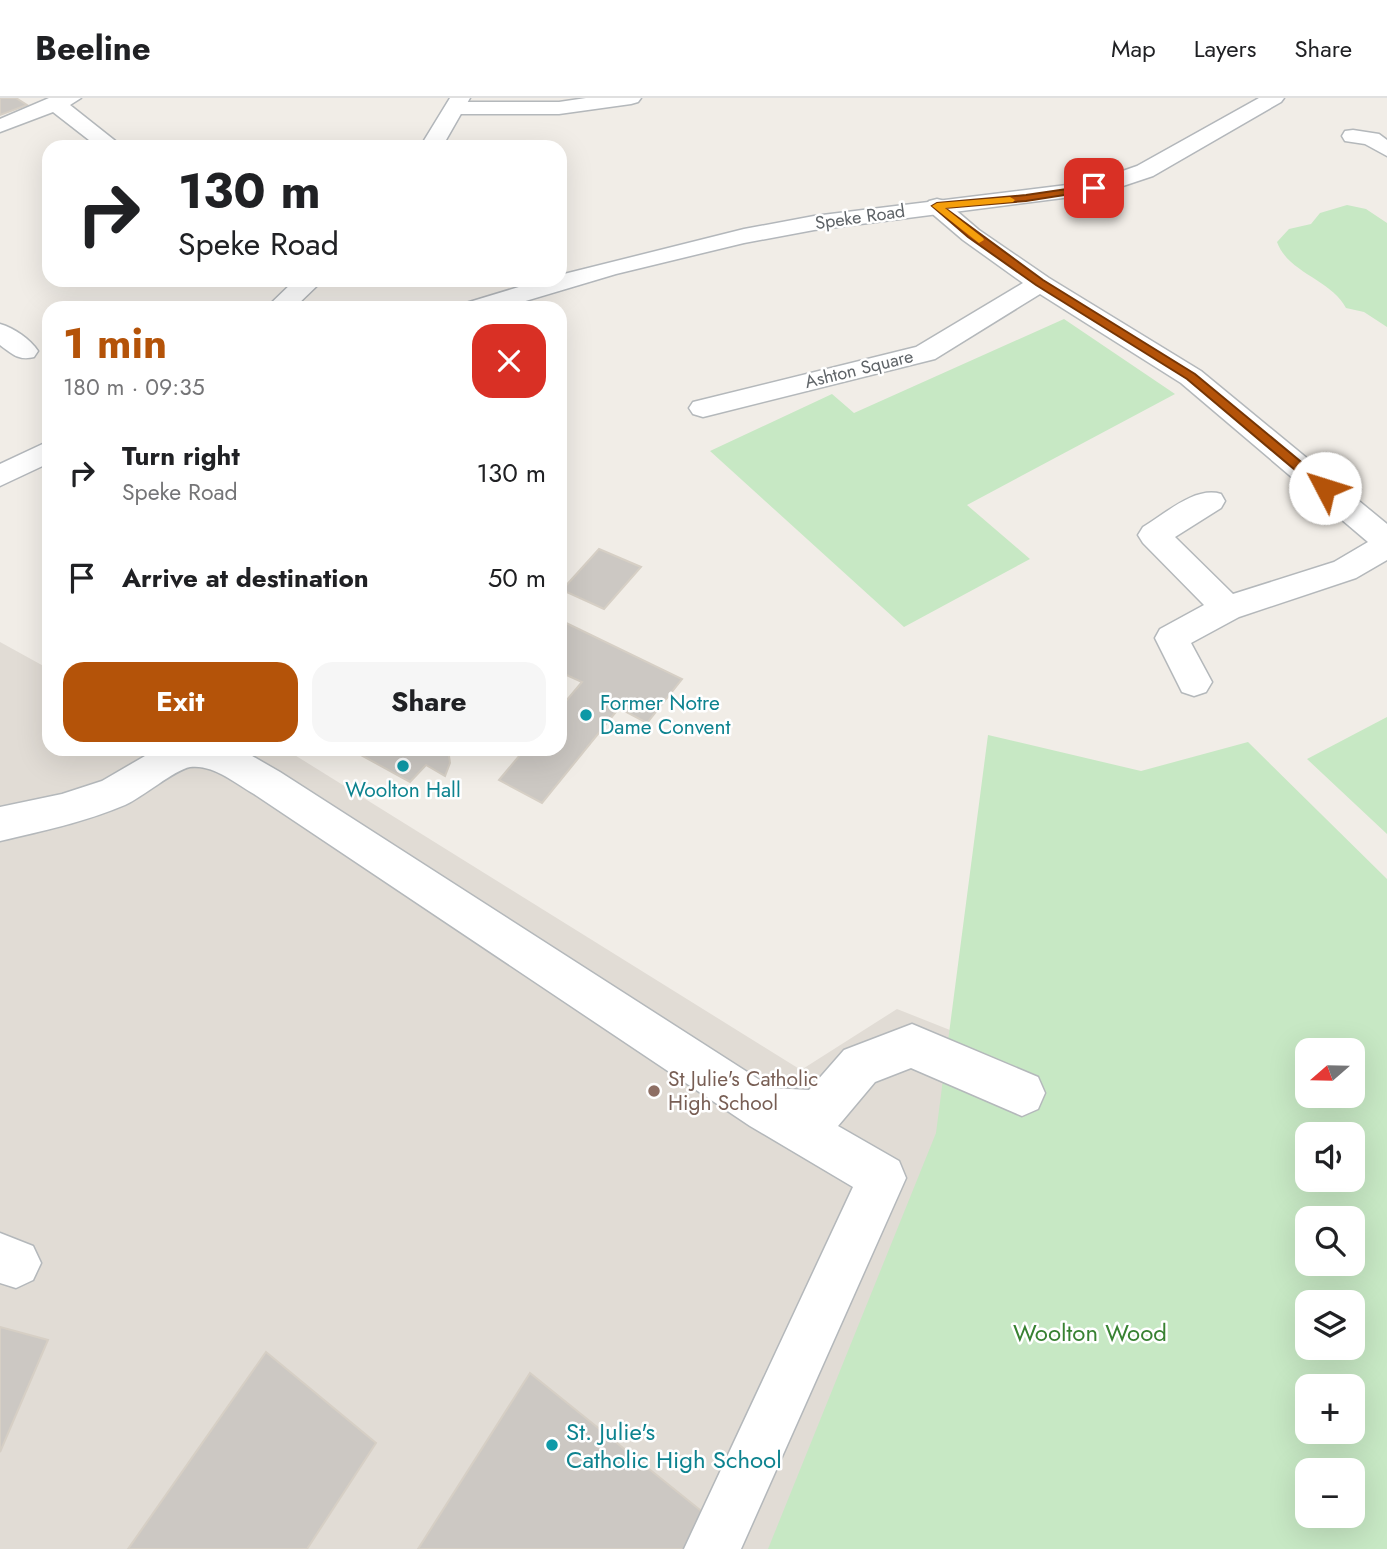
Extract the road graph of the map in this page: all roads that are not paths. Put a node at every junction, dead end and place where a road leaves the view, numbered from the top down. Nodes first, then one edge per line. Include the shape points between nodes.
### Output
1 (631, 98) edge
2 (1274, 98) edge
3 (62, 100) edge
4 (458, 103) edge
5 (0, 126) edge
6 (105, 140) edge
7 (435, 140) edge
8 (937, 206) junction
9 (567, 281) edge
10 (1040, 283) junction
11 (302, 287) edge
12 (545, 287) edge
13 (287, 301) edge
14 (498, 301) edge
15 (0, 332) edge
16 (25, 352) dead end
17 (704, 408) dead end
18 (42, 455) edge
19 (0, 476) edge
20 (1210, 501) dead end
21 (1387, 543) edge
22 (1227, 608) junction
23 (1195, 682) dead end
24 (176, 756) edge
25 (220, 756) edge
26 (0, 824) edge
27 (1022, 1093) dead end
28 (766, 1110) junction
29 (712, 1549) edge

1 - 4 street via 559,108
2 - 8 street, Speke Road via 1119,181 1065,193
3 - 5 street
3 - 6 street
4 - 7 street
8 - 9 street, Speke Road via 691,247
8 - 10 street
10 - 17 street, Ashton Square via 925,353
10 - 21 street via 1191,377
11 - 13 street
12 - 14 street, Speke Road
15 - 16 street
18 - 19 street
20 - 22 street via 1154,535
21 - 22 street via 1345,570
22 - 23 street via 1172,638
24 - 26 street via 114,793
25 - 28 street
27 - 28 street via 912,1046 860,1066 819,1114
28 - 29 street via 882,1178

